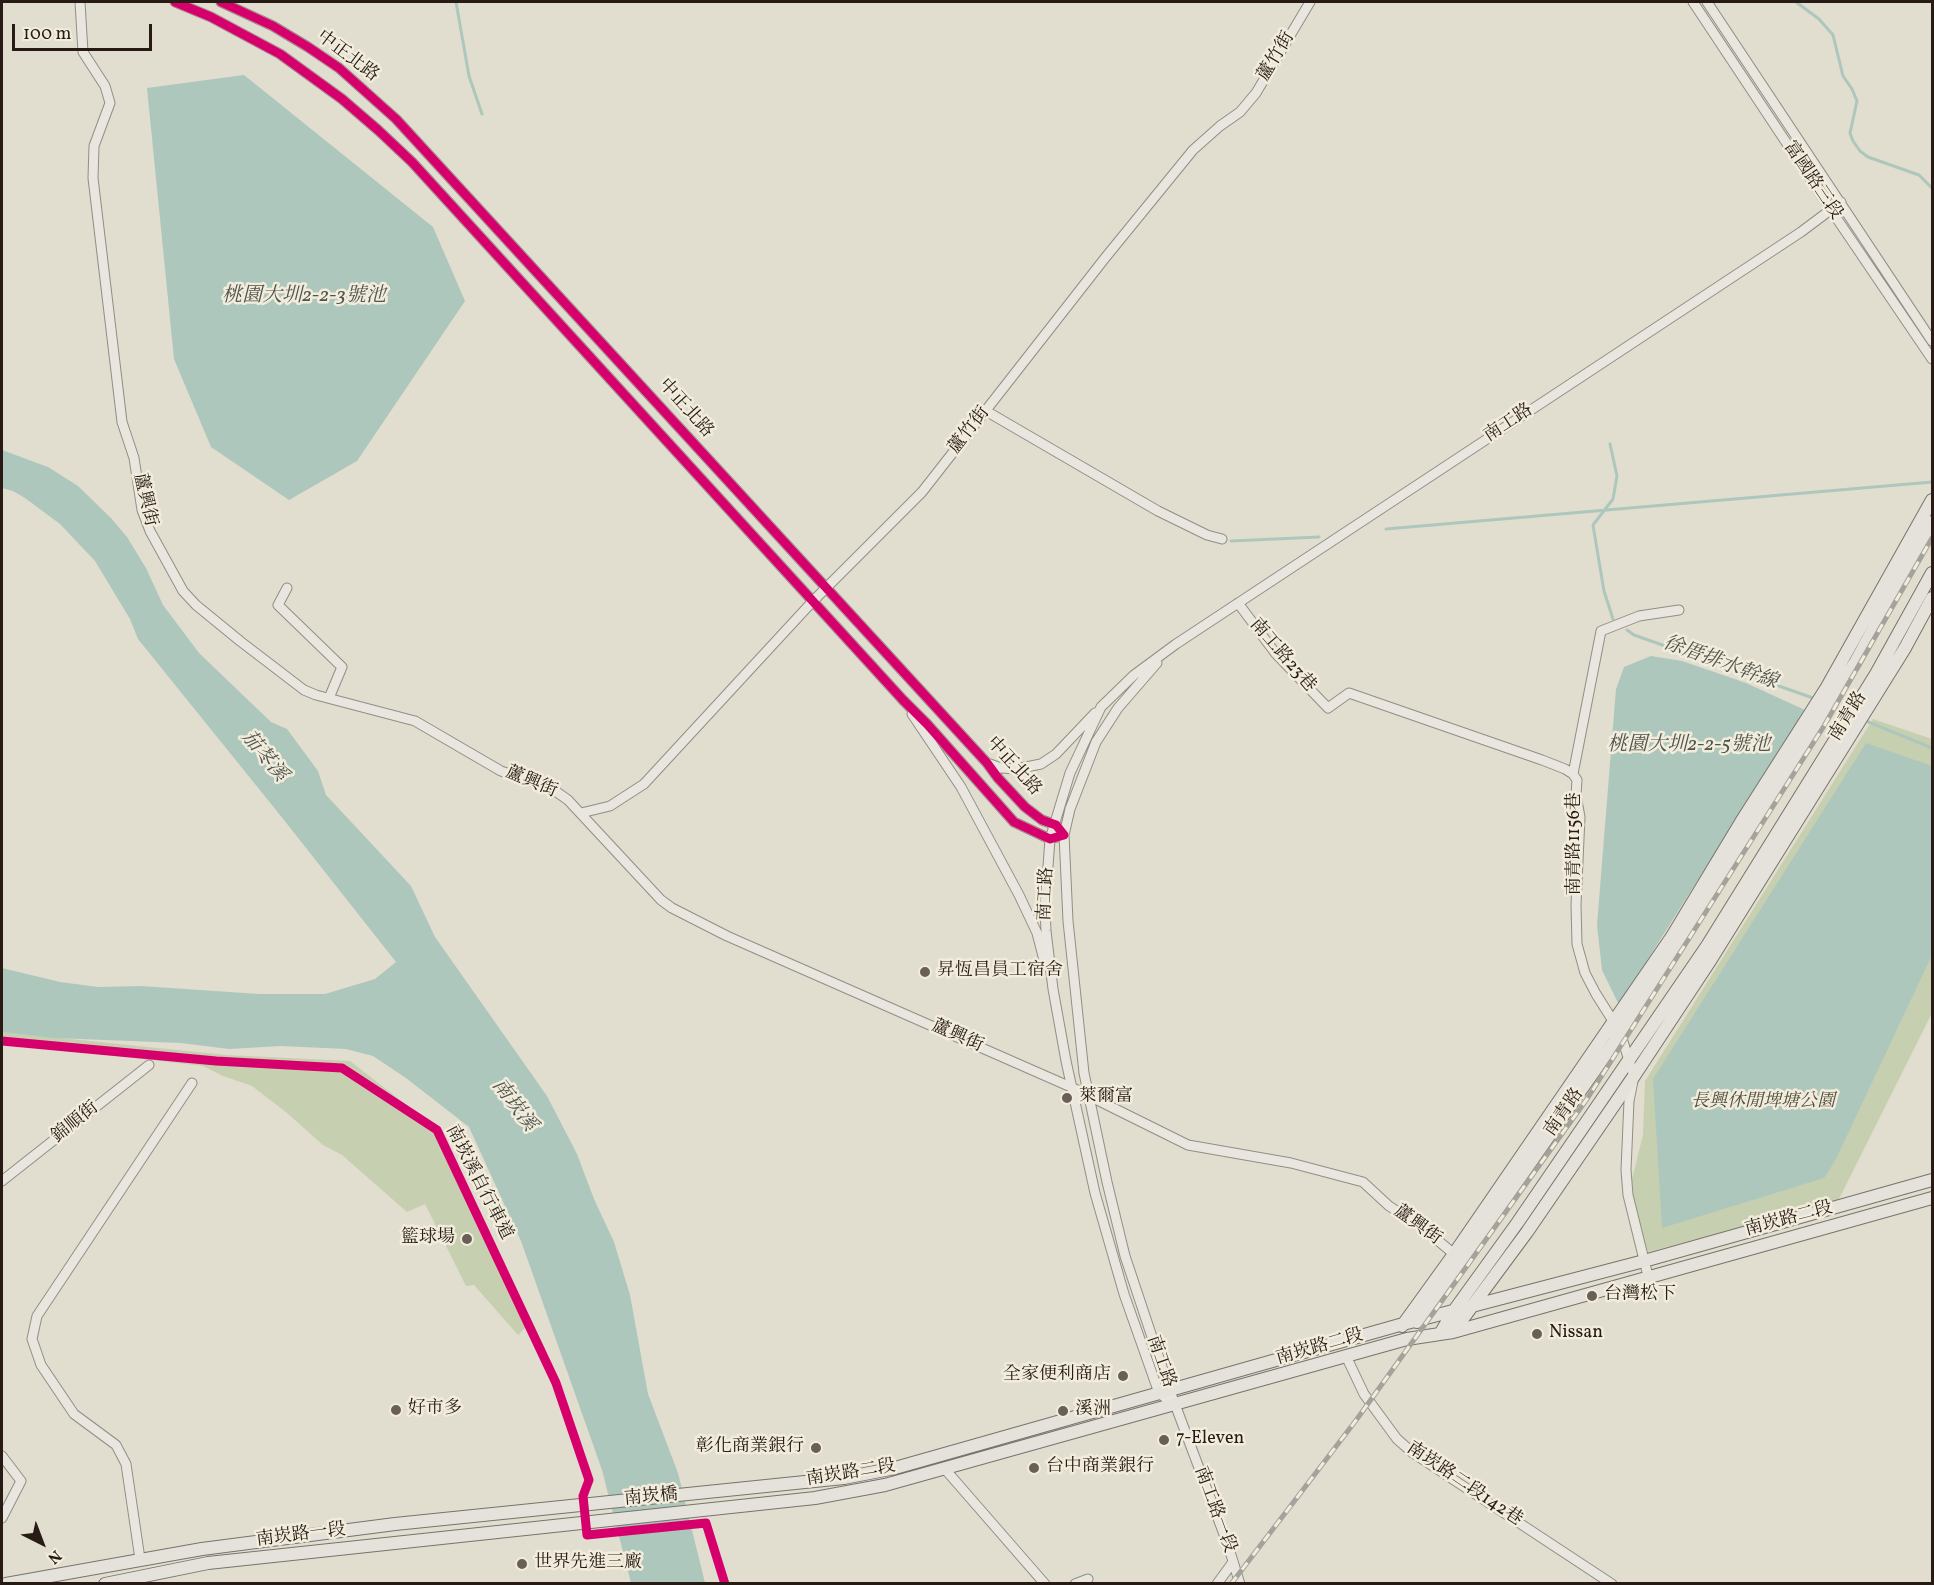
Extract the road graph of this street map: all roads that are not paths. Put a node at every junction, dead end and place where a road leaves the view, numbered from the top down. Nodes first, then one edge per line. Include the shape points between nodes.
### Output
1 (80, 2) edge
2 (175, 2) edge
3 (221, 2) edge
4 (251, 2) edge
5 (1310, 2) edge
6 (1700, 3) edge
7 (248, 13) junction
8 (1841, 202) junction
9 (1831, 210) junction
10 (1932, 341) edge
11 (1932, 359) edge
12 (986, 411) junction
13 (1932, 500) edge
14 (1932, 522) edge
15 (1222, 539) dead end
16 (1932, 573) edge
17 (287, 588) dead end
18 (826, 589) junction
19 (1932, 598) edge
20 (813, 601) junction
21 (1238, 603) junction
22 (1678, 610) dead end
23 (1878, 620) junction
24 (1176, 644) junction
25 (1845, 655) junction
26 (329, 698) junction
27 (903, 700) junction
28 (1101, 707) junction
29 (1328, 708) joint
30 (987, 763) junction
31 (1573, 774) junction
32 (581, 813) junction
33 (1056, 825) junction
34 (1064, 835) junction
35 (1050, 839) junction
36 (1724, 849) junction
37 (1716, 884) junction
38 (1758, 884) junction
39 (1724, 919) junction
40 (1053, 989) junction
41 (1617, 1027) junction
42 (1630, 1059) junction
43 (149, 1065) dead end
44 (1634, 1076) junction
45 (192, 1083) dead end
46 (1073, 1088) junction
47 (1090, 1096) junction
48 (2, 1180) edge
49 (1932, 1180) edge
50 (1932, 1198) edge
51 (1454, 1254) junction
52 (1644, 1261) junction
53 (1648, 1276) junction
54 (1470, 1307) junction
55 (1453, 1312) junction
56 (1418, 1322) junction
57 (1403, 1324) junction
58 (1453, 1332) junction
59 (1440, 1334) junction
60 (1407, 1339) junction
61 (1391, 1343) junction
62 (1347, 1356) junction
63 (1164, 1392) junction
64 (1174, 1404) junction
65 (2, 1455) edge
66 (944, 1468) junction
67 (703, 1494) joint
68 (598, 1502) joint
69 (708, 1509) joint
70 (2, 1518) edge
71 (606, 1520) joint
72 (140, 1560) junction
73 (1233, 1562) junction
74 (1088, 1579) dead end
75 (6, 1584) edge
76 (105, 1584) edge
77 (1045, 1584) edge
78 (1075, 1584) edge
79 (1217, 1584) edge
80 (1240, 1584) edge
81 (1612, 1584) edge

1 - 26 street, 蘆興街 via 83,52 105,86 110,103 94,146 93,178 122,422 134,458 142,510 175,577 196,605 304,690
2 - 20 street, 中正北路 via 280,54 378,130 412,162
3 - 7 street, 中正北路
4 - 7 street
5 - 12 street, 蘆竹街 via 1256,93 1240,112 1193,150
6 - 8 street, 富國路三段
6 - 9 street, 富國路三段
7 - 18 street, 中正北路 via 339,68 396,119
8 - 9 street, 南工路
8 - 10 street, 富國路三段
9 - 11 street, 富國路三段
9 - 21 street, 南工路
12 - 15 street via 1158,511
12 - 18 street, 蘆竹街 via 922,492
13 - 25 main road
14 - 23 main road, 南青路
16 - 39 main road, 南青路 via 1876,674
17 - 26 street via 278,605 342,667
18 - 20 street, 蘆竹街
18 - 30 street, 中正北路
19 - 38 main road
20 - 27 street, 中正北路
20 - 32 street, 蘆竹街 via 644,784 610,806
21 - 24 street, 南工路
21 - 29 street, 南工路23巷 via 1276,654
22 - 31 street via 1639,616 1601,632
23 - 25 main road, 南青路
23 - 37 main road, 南青路
24 - 28 street, 南工路 via 1134,675
24 - 34 street, 南工路 via 1118,708 1096,742 1070,808
25 - 36 main road
26 - 32 street, 蘆興街 via 416,721 501,771 551,788
27 - 35 street, 中正北路 via 1014,822
27 - 40 street via 961,787 1006,870 1037,933
28 - 30 street via 1056,754 1041,764 1016,769
28 - 33 street, 南工路 via 1070,773
29 - 31 street, 南青路1156巷 via 1349,693
30 - 33 street, 中正北路 via 1025,807
31 - 41 street, 南青路1156巷 via 1580,817 1577,944 1585,973
32 - 46 street, 蘆興街 via 672,908 727,936
33 - 34 street, 中正北路
33 - 35 street, 南工路
34 - 35 street
34 - 47 street, 南工路 via 1080,1042
35 - 40 street, 南工路 via 1045,907
36 - 37 main road, 南青路
36 - 41 main road
37 - 41 main road, 南青路
38 - 39 main road, 南青路
38 - 44 main road
39 - 42 main road, 南青路
40 - 46 street, 南工路
41 - 42 street, 南青路1156巷
41 - 51 main road
41 - 56 main road, 南青路 via 1498,1209
42 - 44 street, 南青路1156巷
42 - 55 main road, 南青路
43 - 48 street, 錦順街
44 - 52 street via 1626,1170
44 - 54 main road via 1527,1232
45 - 72 street via 37,1316 32,1339 41,1365 74,1414 116,1445 126,1464
46 - 47 street, 蘆興街
46 - 63 street, 南工路 via 1095,1193 1124,1294
47 - 51 street, 蘆興街 via 1188,1146 1291,1163 1363,1182
47 - 63 street, 南工路 via 1125,1256
49 - 52 main road, 南崁路二段
50 - 53 main road, 南崁路二段
51 - 57 main road
52 - 53 street
52 - 54 main road, 南崁路二段
53 - 58 main road, 南崁路二段
54 - 55 main road, 南崁路二段
54 - 58 main road
55 - 56 main road, 南崁路二段
55 - 59 main road, 南青路
56 - 57 main road, 南崁路二段
56 - 60 main road, 南青路
57 - 61 main road
57 - 63 main road, 南崁路二段
58 - 59 main road, 南崁路二段
59 - 60 main road, 南崁路二段
60 - 61 main road, 南崁路二段
61 - 62 main road, 南崁路二段
62 - 64 main road, 南崁路二段
62 - 81 street, 南崁路二段142巷 via 1364,1394 1413,1453
63 - 64 street, 南工路
63 - 67 main road, 南崁路二段 via 895,1468 844,1478
64 - 66 main road, 南崁路二段
64 - 73 street, 南工路一段
65 - 70 street via 21,1481
66 - 69 main road, 南崁路二段 via 885,1485 825,1496
66 - 77 street
67 - 68 main road, 南崁橋
68 - 72 main road, 南崁路一段 via 202,1548
69 - 71 main road, 南崁橋
71 - 76 main road, 南崁路一段 via 208,1563
72 - 75 main road, 南崁路一段
73 - 79 street
73 - 80 street, 南工路一段
74 - 78 street

